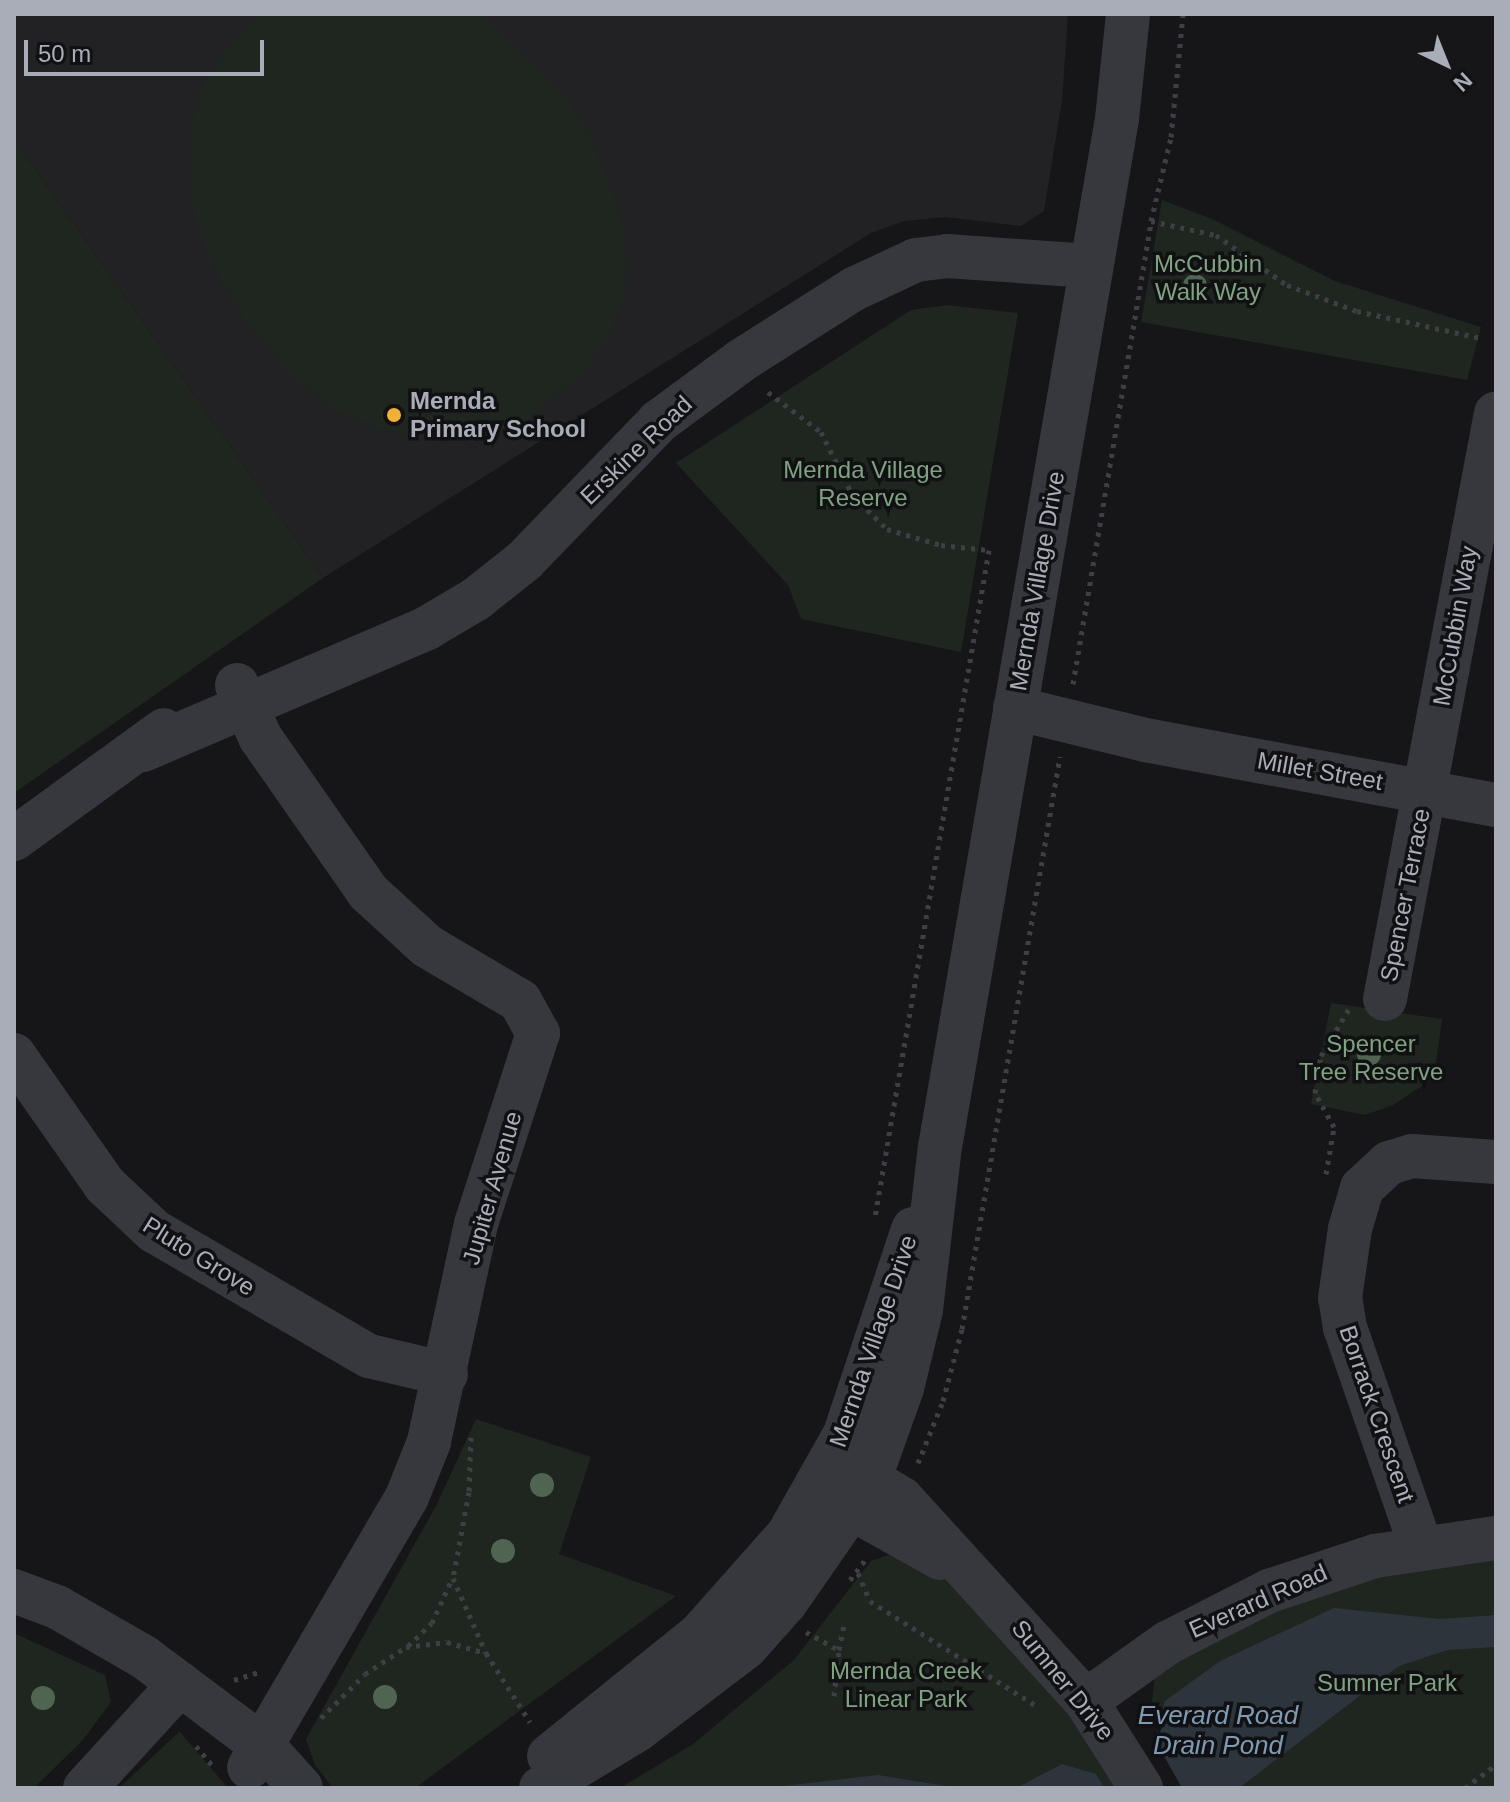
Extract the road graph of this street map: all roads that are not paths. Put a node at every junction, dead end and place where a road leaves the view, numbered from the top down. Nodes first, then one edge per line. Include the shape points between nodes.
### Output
1 (1128, 14) edge
2 (1089, 281) junction
3 (1496, 413) edge
4 (240, 695) junction
5 (1014, 718) junction
6 (1425, 791) junction
7 (1496, 805) edge
8 (14, 839) edge
9 (1385, 999) road end
10 (14, 1055) edge
11 (940, 1147) junction
12 (1496, 1162) edge
13 (446, 1374) junction
14 (847, 1486) junction
15 (1496, 1538) edge
16 (1421, 1547) junction
17 (14, 1591) edge
18 (180, 1684) junction
19 (1069, 1709) junction
20 (260, 1767) edge
21 (85, 1788) edge
22 (301, 1788) edge
23 (511, 1788) edge
24 (541, 1788) edge
25 (1141, 1788) edge

1 - 2 street, Mernda Village Drive via 1117,119
2 - 4 street, Erskine Road via 982,260 916,260 854,289 742,360 658,422 524,561 476,599 427,628 350,658 302,665
2 - 5 street, Mernda Village Drive
3 - 6 street, McCubbin Way
4 - 8 street, Erskine Road via 171,723 143,750
4 - 13 street, Jupiter Avenue via 277,764 387,913 427,946 520,1001 534,1019 537,1046 476,1224
5 - 6 street, Millet Street via 1063,737 1145,740
5 - 11 street, Mernda Village Drive
6 - 7 street, Millet Street
6 - 9 street, Spencer Terrace
10 - 13 street, Pluto Grove via 105,1185 154,1231 369,1356
11 - 14 street, Mernda Village Drive via 865,1377
11 - 14 street, Mernda Village Drive via 932,1245 902,1388
12 - 16 street, Borrack Crescent via 1421,1156 1389,1163 1362,1188 1350,1229 1340,1298 1345,1328
13 - 20 street, Jupiter Avenue via 435,1427 407,1497 288,1707
14 - 19 street, Sumner Drive via 902,1499 977,1579
14 - 23 street, Mernda Village Drive via 779,1547 700,1634
14 - 24 street, Mernda Village Drive via 786,1602 746,1647 637,1730
15 - 16 street, Everard Road
16 - 19 street, Everard Road via 1329,1568 1269,1591 1167,1643
17 - 18 street via 108,1633
18 - 20 street
18 - 21 street
19 - 25 street, Sumner Drive via 1117,1745
20 - 22 street

